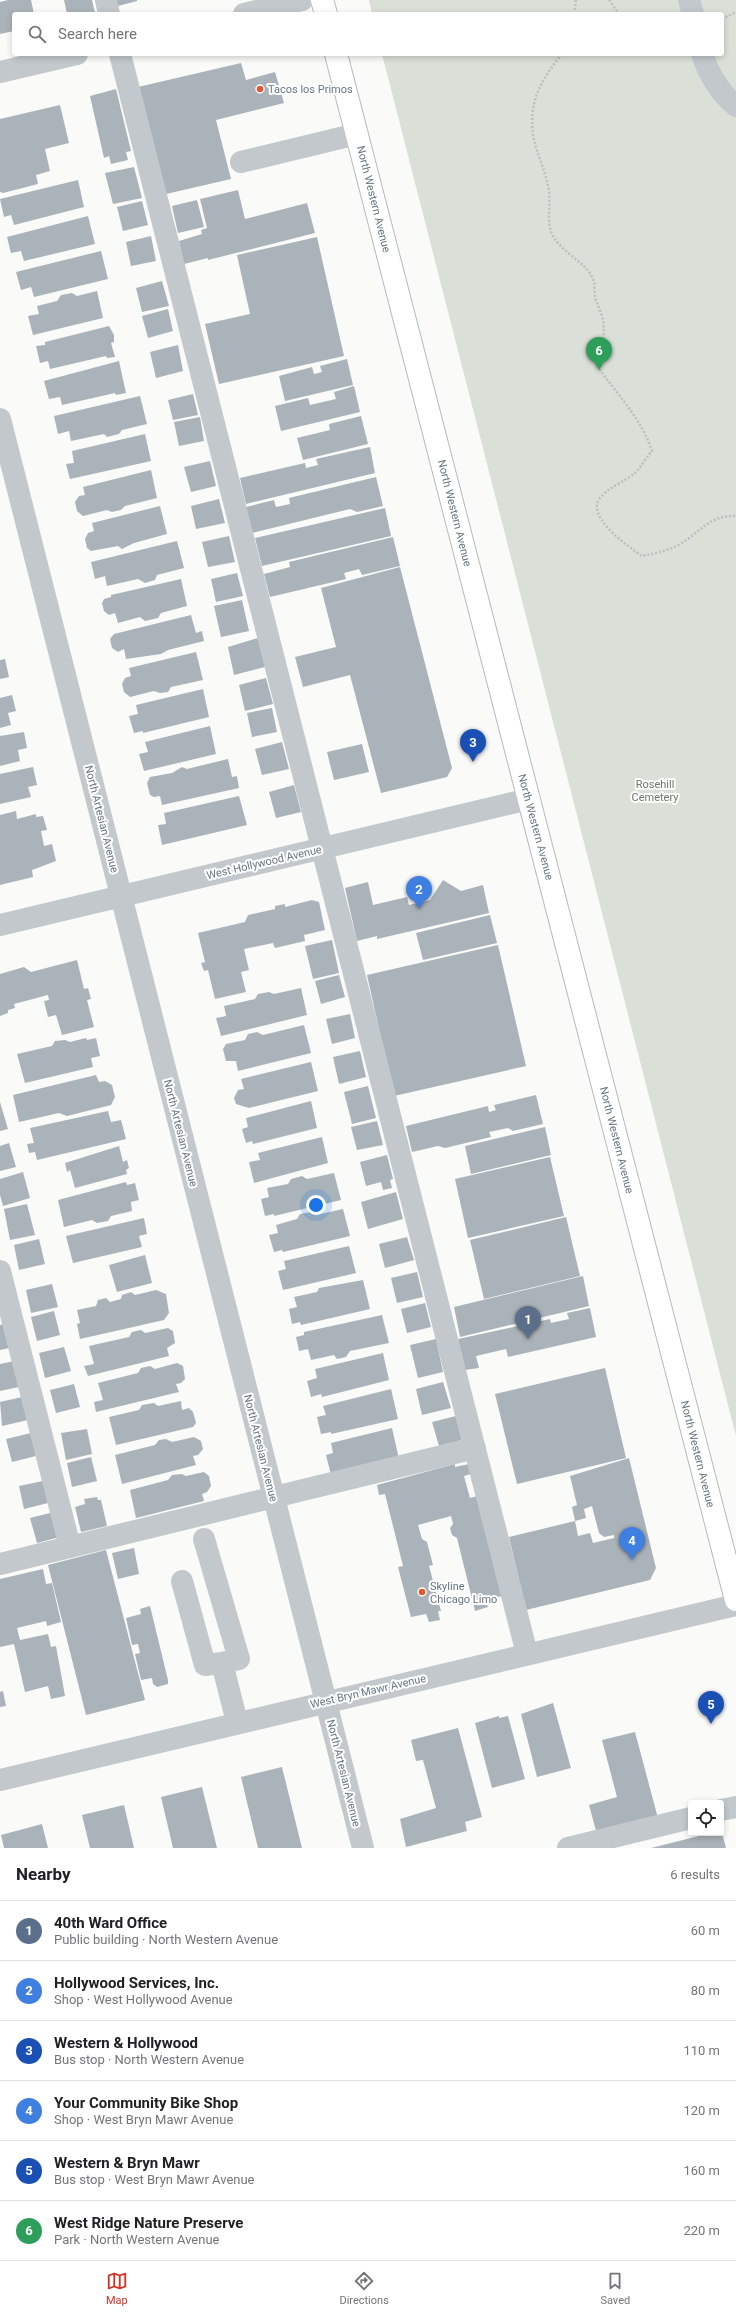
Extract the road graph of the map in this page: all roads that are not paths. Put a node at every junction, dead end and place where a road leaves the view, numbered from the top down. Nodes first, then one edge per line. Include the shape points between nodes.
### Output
1 (106, 0) edge
2 (302, 0) edge
3 (322, 0) edge
4 (690, 0) edge
5 (109, 12) edge
6 (252, 12) edge
7 (325, 12) edge
8 (693, 12) edge
9 (68, 56) edge
10 (121, 56) edge
11 (337, 56) edge
12 (703, 56) edge
13 (0, 72) edge
14 (736, 106) edge
15 (357, 134) junction
16 (241, 162) dead end
17 (0, 419) edge
18 (529, 799) junction
19 (322, 849) junction
20 (121, 895) junction
21 (0, 925) edge
22 (0, 1271) edge
23 (475, 1448) junction
24 (274, 1497) junction
25 (204, 1538) dead end
26 (70, 1546) junction
27 (0, 1564) edge
28 (182, 1581) dead end
29 (736, 1600) edge
30 (736, 1605) edge
31 (527, 1654) junction
32 (222, 1663) junction
33 (325, 1701) junction
34 (237, 1722) junction
35 (0, 1780) edge
36 (736, 1806) edge
37 (724, 1809) edge
38 (688, 1819) edge
39 (573, 1847) edge
40 (363, 1848) edge

1 - 5 street
2 - 6 street
3 - 7 main road
4 - 8 street
9 - 13 street
10 - 19 street
11 - 15 main road, North Western Avenue
12 - 14 street via 708,74
15 - 16 street
15 - 18 main road, North Western Avenue
17 - 20 street, North Artesian Avenue
18 - 19 street, West Hollywood Avenue
18 - 29 main road, North Western Avenue
19 - 20 street, West Hollywood Avenue
19 - 23 street
20 - 21 street, West Hollywood Avenue
20 - 24 street, North Artesian Avenue
22 - 26 street
23 - 24 street
23 - 31 street
24 - 26 street
24 - 33 street, North Artesian Avenue
25 - 32 street via 239,1659
26 - 27 street
28 - 32 street via 205,1665
30 - 31 street, West Bryn Mawr Avenue
31 - 33 street, West Bryn Mawr Avenue
32 - 34 street
33 - 34 street, West Bryn Mawr Avenue
33 - 40 street, North Artesian Avenue
34 - 35 street, West Bryn Mawr Avenue
36 - 37 street
38 - 39 street

